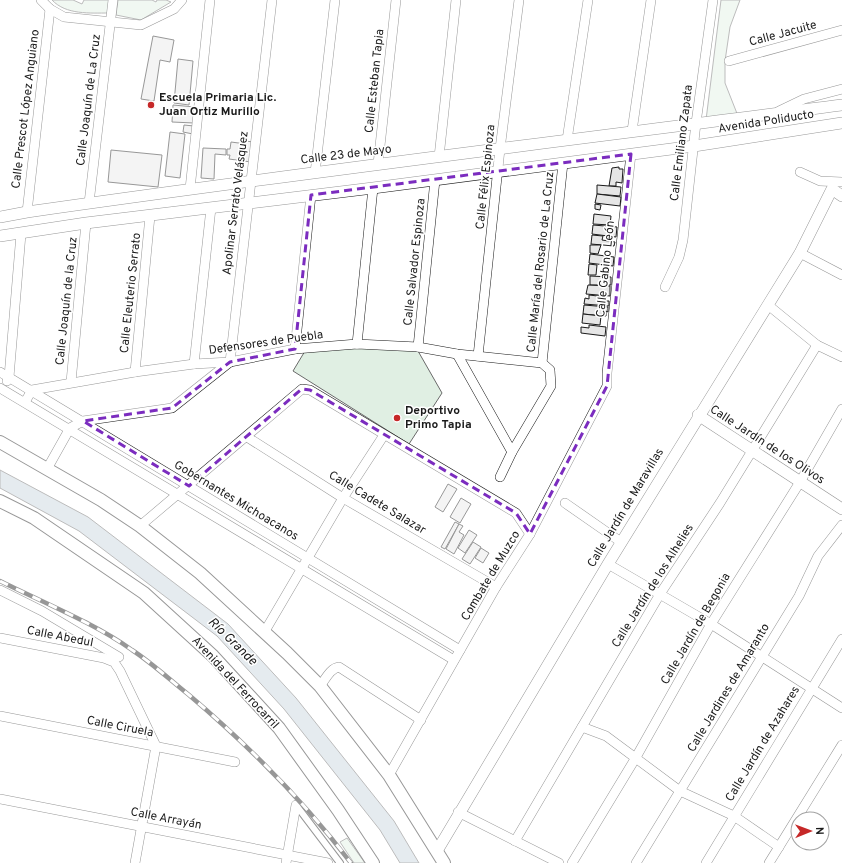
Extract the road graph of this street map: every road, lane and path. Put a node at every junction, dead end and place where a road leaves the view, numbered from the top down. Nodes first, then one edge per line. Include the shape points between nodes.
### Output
1 (42, 0) edge
2 (113, 0) edge
3 (182, 0) edge
4 (210, 0) edge
5 (272, 0) edge
6 (335, 0) edge
7 (396, 0) edge
8 (456, 0) edge
9 (519, 0) edge
10 (588, 0) edge
11 (651, 0) edge
12 (713, 0) edge
13 (50, 9) junction
14 (111, 22) junction
15 (842, 30) edge
16 (729, 61) dead end
17 (842, 89) edge
18 (842, 105) edge
19 (773, 114) junction
20 (696, 123) junction
21 (842, 123) edge
22 (632, 131) junction
23 (568, 140) junction
24 (694, 146) junction
25 (500, 149) junction
26 (631, 154) junction
27 (439, 157) junction
28 (563, 163) junction
29 (378, 164) junction
30 (499, 172) junction
31 (800, 172) dead end
32 (315, 173) junction
33 (435, 180) junction
34 (250, 181) junction
35 (841, 182) edge
36 (373, 188) junction
37 (190, 189) junction
38 (832, 189) junction
39 (311, 195) junction
40 (842, 196) edge
41 (89, 203) junction
42 (247, 204) junction
43 (211, 208) junction
44 (27, 212) junction
45 (150, 216) junction
46 (0, 217) edge
47 (86, 223) junction
48 (22, 234) junction
49 (0, 236) edge
50 (800, 253) junction
51 (842, 275) edge
52 (665, 287) dead end
53 (768, 305) junction
54 (357, 344) junction
55 (817, 345) junction
56 (418, 346) junction
57 (295, 349) junction
58 (457, 354) junction
59 (478, 356) junction
60 (842, 357) edge
61 (230, 362) junction
62 (542, 363) junction
63 (194, 364) junction
64 (0, 372) edge
65 (135, 372) junction
66 (10, 377) junction
67 (71, 382) junction
68 (607, 386) joint
69 (2, 389) edge
70 (32, 390) junction
71 (25, 402) junction
72 (842, 409) edge
73 (698, 416) junction
74 (82, 421) junction
75 (70, 428) junction
76 (384, 435) junction
77 (247, 437) junction
78 (0, 442) edge
79 (751, 451) junction
80 (512, 452) junction
81 (47, 469) junction
82 (500, 477) dead end
83 (800, 482) junction
84 (189, 486) junction
85 (179, 494) junction
86 (343, 498) junction
87 (0, 501) edge
88 (565, 503) dead end
89 (842, 509) edge
90 (842, 525) edge
91 (140, 526) junction
92 (530, 534) junction
93 (621, 542) junction
94 (308, 559) junction
95 (608, 564) junction
96 (303, 568) junction
97 (496, 587) junction
98 (0, 590) edge
99 (660, 594) junction
100 (711, 624) junction
101 (264, 631) junction
102 (0, 638) edge
103 (842, 638) edge
104 (460, 650) junction
105 (761, 657) junction
106 (116, 659) junction
107 (454, 660) junction
108 (320, 686) junction
109 (812, 687) junction
110 (842, 708) edge
111 (0, 716) edge
112 (421, 720) junction
113 (582, 727) junction
114 (842, 745) edge
115 (156, 746) junction
116 (635, 759) junction
117 (235, 762) dead end
118 (389, 775) junction
119 (680, 791) junction
120 (0, 800) edge
121 (296, 805) joint
122 (458, 812) junction
123 (734, 816) junction
124 (142, 827) junction
125 (515, 842) junction
126 (779, 847) junction
127 (437, 851) junction
128 (286, 859) edge
129 (135, 863) edge
130 (328, 863) edge
131 (340, 863) edge
132 (373, 863) edge
133 (444, 863) edge
134 (559, 863) edge
135 (572, 863) edge
136 (636, 863) edge
137 (706, 863) edge
138 (769, 863) edge

1 - 13 street
2 - 14 street, Calle Joaquín de La Cruz
3 - 14 street via 174,10 141,24
4 - 37 street
5 - 34 street, Apolinar Serrato Velásquez
6 - 32 street
7 - 29 street, Calle Esteban Tapia
8 - 27 street
9 - 25 street, Calle Félix Espinoza
10 - 23 street
11 - 22 street
12 - 20 street, Calle Emiliano Zapata
13 - 14 street via 64,17
13 - 44 street, Calle Prescot López Anguiano
14 - 41 street, Calle Joaquín de La Cruz
15 - 16 street, Calle Jacuite
17 - 19 street via 804,99
18 - 19 street, Avenida Poliducto
19 - 20 street, Avenida Poliducto
20 - 22 street, Calle 23 de Mayo
20 - 24 street, Calle Emiliano Zapata
21 - 24 street, Avenida Poliducto
22 - 23 street, Calle 23 de Mayo
23 - 25 street, Calle 23 de Mayo
24 - 26 street
24 - 52 street, Calle Emiliano Zapata via 683,240 679,257
25 - 27 street, Calle 23 de Mayo
25 - 30 street, Calle Félix Espinoza
26 - 28 street
26 - 68 street, Calle Gabino León
27 - 29 street, Calle 23 de Mayo
28 - 30 street
28 - 62 street, Calle María del Rosario de La Cruz
29 - 32 street, Calle 23 de Mayo
30 - 33 street
30 - 59 street, Calle Félix Espinoza
31 - 35 street via 820,181
32 - 34 street, Calle 23 de Mayo
33 - 36 street
33 - 56 street, Calle Salvador Espinoza
34 - 37 street, Calle 23 de Mayo
34 - 42 street, Apolinar Serrato Velásquez
35 - 38 street, Calle Jardín de Maravillas
36 - 39 street
36 - 54 street
37 - 41 street, Calle 23 de Mayo
38 - 40 street
38 - 50 street, Calle Jardín de Maravillas
39 - 42 street
39 - 57 street
41 - 44 street, Calle 23 de Mayo
42 - 43 street
42 - 61 street, Apolinar Serrato Velásquez
43 - 45 street
43 - 63 street
44 - 46 street, Calle 23 de Mayo
45 - 47 street
45 - 65 street, Calle Eleuterio Serrato
47 - 48 street
47 - 67 street, Calle Joaquín de la Cruz
48 - 49 street
48 - 66 street
50 - 51 street
50 - 53 street, Calle Jardín de Maravillas
53 - 55 street
53 - 73 street, Calle Jardín de Maravillas
54 - 56 street, Defensores de Puebla
54 - 57 street, Defensores de Puebla
55 - 60 street
55 - 79 street, Calle Jardín de los Alhelies
56 - 58 street, Defensores de Puebla
57 - 61 street, Defensores de Puebla
58 - 59 street, Defensores de Puebla
58 - 80 street
59 - 62 street, Defensores de Puebla
61 - 63 street, Defensores de Puebla
61 - 74 street via 172,408
62 - 80 street via 550,370 551,386
63 - 65 street, Defensores de Puebla
64 - 66 street, Gobernantes Michoacanos
65 - 67 street, Defensores de Puebla
66 - 69 street
66 - 70 street, Gobernantes Michoacanos
67 - 70 street, Defensores de Puebla
68 - 92 street, Combate de Muzco
69 - 71 street, Gobernantes Michoacanos
70 - 71 street
70 - 74 street, Gobernantes Michoacanos
71 - 75 street, Gobernantes Michoacanos
72 - 83 street, Calle Jardín de Begonia
73 - 79 street, Calle Jardín de los Olivos
73 - 93 street, Calle Jardín de Maravillas
74 - 75 street
74 - 84 street, Gobernantes Michoacanos
75 - 81 street
75 - 85 street, Gobernantes Michoacanos
76 - 77 street via 310,390 302,389
76 - 86 street
76 - 92 street via 516,513
77 - 84 street
77 - 86 street, Calle Cadete Salazar
78 - 81 main road
79 - 83 street, Calle Jardín de los Olivos
79 - 99 street, Calle Jardín de los Alhelies
80 - 82 street
81 - 91 main road
83 - 89 street, Calle Jardín de los Olivos
83 - 100 street, Calle Jardín de Begonia
84 - 85 street
84 - 94 street, Gobernantes Michoacanos
85 - 91 street
85 - 96 street, Gobernantes Michoacanos
86 - 94 street
86 - 97 street, Calle Cadete Salazar
87 - 132 main road, Avenida del Ferrocarril via 34,518 144,593 213,656 279,728
88 - 93 street
90 - 105 street, Calle Jardines de Amaranto via 818,556 799,596
91 - 101 main road via 200,573
92 - 97 street, Combate de Muzco
93 - 95 street, Calle Jardín de Maravillas
94 - 96 street
94 - 104 street, Gobernantes Michoacanos
95 - 99 street
95 - 122 street, Calle Jardín de Maravillas
96 - 101 street
96 - 107 street, Gobernantes Michoacanos
97 - 104 street, Combate de Muzco
98 - 106 street via 42,611
99 - 100 street
99 - 113 street, Calle Jardín de los Alhelies
100 - 105 street
100 - 116 street, Calle Jardín de Begonia
101 - 108 main road
102 - 106 street, Calle Abedul
103 - 109 street, Calle Jardín de Azahares
104 - 107 street, Combate de Muzco
105 - 109 street
105 - 119 street, Calle Jardines de Amaranto
106 - 115 street
107 - 112 street, Combate de Muzco
108 - 112 street via 335,667 339,667
108 - 118 main road
109 - 110 street
109 - 123 street, Calle Jardín de Azahares
111 - 115 street, Calle Ciruela
112 - 118 street, Combate de Muzco
113 - 116 street via 606,736
113 - 125 street, Calle Jardín de los Alhelies
114 - 126 street
115 - 117 street, Calle Ciruela
115 - 124 street
116 - 119 street
116 - 135 street, Calle Jardín de Begonia
118 - 127 main road
119 - 123 street
119 - 136 street, Calle Jardines de Amaranto
120 - 124 street, Calle Arrayán
121 - 128 street
121 - 131 street
122 - 125 street
122 - 127 street, Calle Jardín de Maravillas
123 - 126 street
123 - 137 street, Calle Jardín de Azahares
124 - 128 street, Calle Arrayán
124 - 129 street
125 - 134 street
126 - 138 street
127 - 133 main road
128 - 130 street, Calle Arrayán

